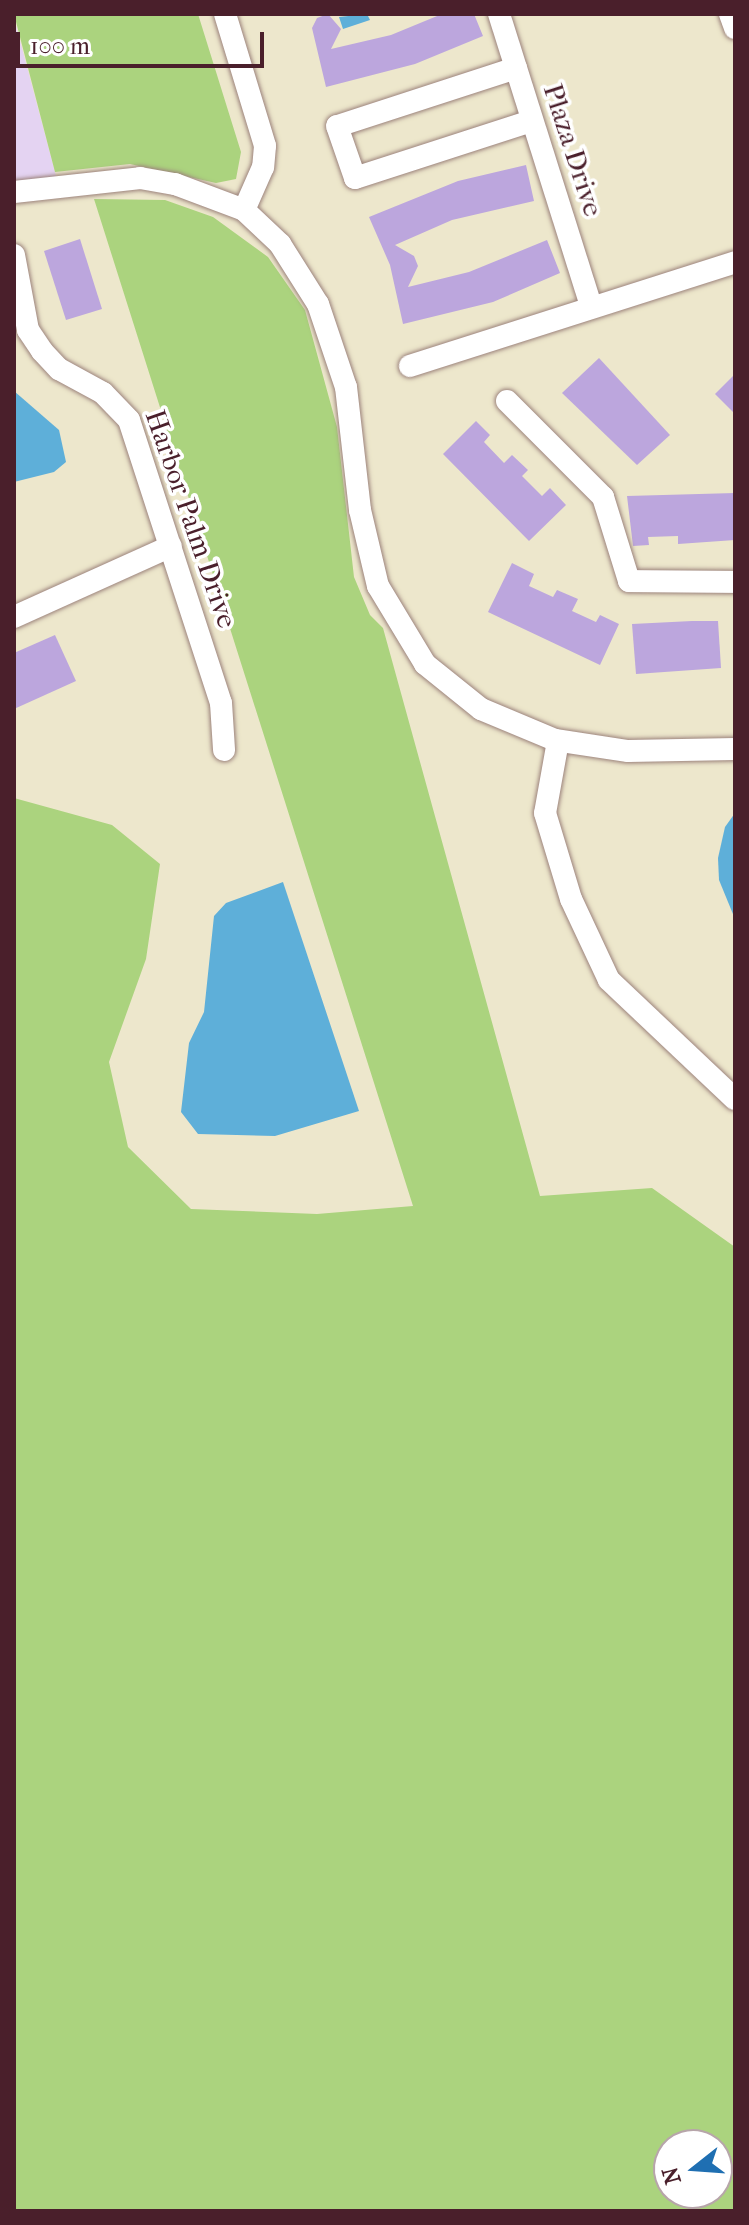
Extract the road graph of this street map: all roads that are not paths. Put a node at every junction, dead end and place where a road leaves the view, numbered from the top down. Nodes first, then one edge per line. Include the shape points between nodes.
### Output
1 (225, 14) edge
2 (499, 14) edge
3 (730, 14) edge
4 (735, 28) edge
5 (516, 68) junction
6 (532, 121) junction
7 (14, 192) edge
8 (244, 210) junction
9 (14, 255) edge
10 (735, 262) edge
11 (591, 305) junction
12 (410, 366) dead end
13 (507, 401) dead end
14 (171, 546) junction
15 (735, 582) edge
16 (14, 617) edge
17 (558, 741) junction
18 (735, 749) edge
19 (224, 750) dead end
20 (735, 1099) edge

1 - 8 street via 265,146 263,167
2 - 5 street, Plaza Drive
3 - 4 street
5 - 6 street, Plaza Drive
5 - 6 street via 337,126 355,178
6 - 11 street, Plaza Drive
7 - 8 street via 140,178
8 - 17 street via 280,244 306,279 330,337 346,387 360,510 378,586 425,664 481,709
9 - 14 street, Harbor Palm Drive via 28,330 59,369 103,393 129,420
10 - 11 street
11 - 12 street
13 - 15 street via 603,497 629,581
14 - 16 street
14 - 19 street, Harbor Palm Drive via 221,703
17 - 18 street via 628,751
17 - 20 street via 545,813 571,899 609,980

